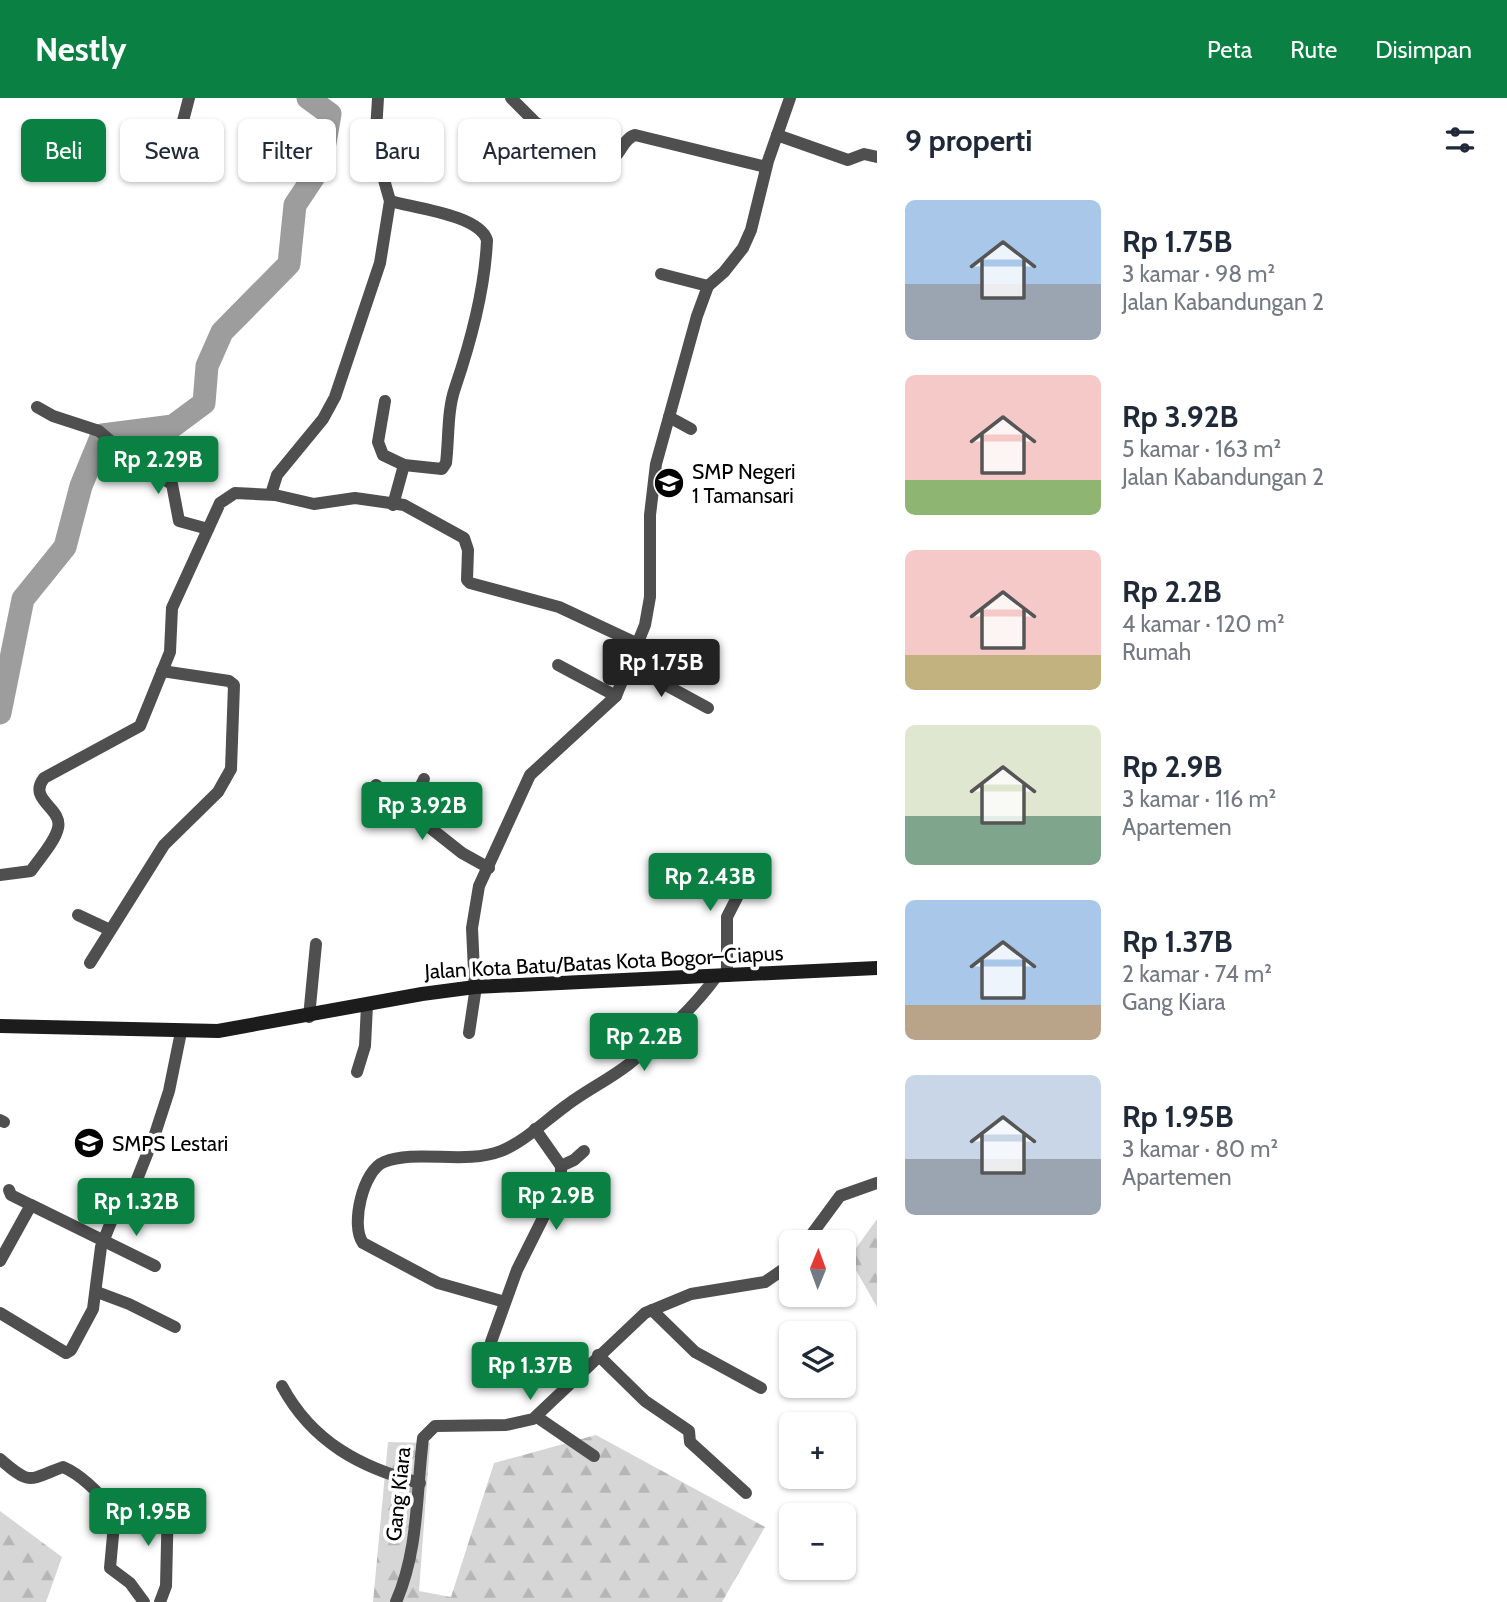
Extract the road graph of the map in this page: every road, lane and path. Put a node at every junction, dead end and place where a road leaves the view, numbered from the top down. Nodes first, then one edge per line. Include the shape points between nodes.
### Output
1 (189, 98) edge
2 (378, 98) edge
3 (511, 98) edge
4 (790, 98) edge
5 (184, 119) edge
6 (777, 135) junction
7 (877, 157) edge
8 (766, 167) junction
9 (390, 201) junction
10 (662, 274) dead end
11 (708, 286) junction
12 (385, 401) dead end
13 (37, 407) dead end
14 (668, 417) junction
15 (691, 429) dead end
16 (404, 465) junction
17 (275, 495) junction
18 (393, 505) junction
19 (208, 529) junction
20 (638, 644) junction
21 (558, 665) dead end
22 (629, 665) junction
23 (162, 671) junction
24 (616, 695) junction
25 (708, 708) dead end
26 (424, 779) dead end
27 (376, 785) dead end
28 (409, 810) junction
29 (753, 866) dead end
30 (489, 868) junction
31 (0, 875) edge
32 (78, 915) dead end
33 (110, 930) junction
34 (316, 944) dead end
35 (90, 962) dead end
36 (877, 968) edge
37 (721, 977) junction
38 (475, 987) junction
39 (367, 1005) junction
40 (309, 1017) junction
41 (0, 1027) edge
42 (181, 1032) junction
43 (469, 1033) dead end
44 (356, 1072) dead end
45 (535, 1129) junction
46 (584, 1151) dead end
47 (561, 1166) junction
48 (877, 1183) edge
49 (9, 1190) dead end
50 (31, 1205) junction
51 (815, 1230) edge
52 (104, 1241) junction
53 (0, 1261) edge
54 (155, 1266) dead end
55 (779, 1275) edge
56 (97, 1292) junction
57 (505, 1302) junction
58 (652, 1310) junction
59 (0, 1313) edge
60 (175, 1327) dead end
61 (491, 1342) dead end
62 (598, 1355) junction
63 (282, 1386) dead end
64 (761, 1388) dead end
65 (537, 1417) junction
66 (594, 1456) dead end
67 (0, 1459) edge
68 (420, 1483) junction
69 (746, 1493) dead end
70 (167, 1500) dead end
71 (145, 1602) edge
72 (160, 1602) edge
73 (396, 1602) edge

1 - 5 street
2 - 9 street via 375,148
3 - 8 street via 536,122 608,161 635,135
4 - 6 street
6 - 7 street via 848,160 864,154
6 - 8 street
8 - 11 street via 743,248
9 - 16 street via 468,221 484,232 487,240 475,319 451,407 446,463 435,470
9 - 17 street via 380,263 335,397 277,475
10 - 11 street
11 - 14 street
12 - 16 street via 380,451 389,461
13 - 19 street via 103,434 134,461 172,484 179,522
14 - 15 street
14 - 20 street via 656,464 650,515 650,597
16 - 18 street
17 - 18 street via 314,504 355,498
17 - 19 street via 229,495
18 - 20 street via 404,505 464,538 470,583 559,607
19 - 23 street via 172,608 171,647
20 - 22 street
21 - 24 street
22 - 24 street
22 - 25 street
23 - 31 street via 137,730 41,781 39,796 57,819 58,829 31,872
23 - 33 street via 234,685 232,765 218,792 164,845
24 - 30 street via 530,775
26 - 28 street
27 - 28 street
28 - 30 street via 462,853
29 - 37 street via 727,917
30 - 38 street via 474,905
32 - 33 street
33 - 35 street
34 - 40 street
36 - 37 main road, Jalan Kota Batu/Batas Kota Bogor–Ciapus
37 - 38 main road, Jalan Kota Batu/Batas Kota Bogor–Ciapus
37 - 45 street via 629,1065
38 - 39 main road, Jalan Kota Batu/Batas Kota Bogor–Ciapus
38 - 43 street
39 - 40 main road, Jalan Kota Batu/Batas Kota Bogor–Ciapus
39 - 44 street via 365,1046
40 - 42 main road, Jalan Kota Batu/Batas Kota Bogor–Ciapus
41 - 42 main road, Jalan Kota Batu/Batas Kota Bogor–Ciapus
42 - 52 street via 155,1135
45 - 47 street
45 - 57 street via 500,1151 467,1158 383,1162 371,1173 356,1218 359,1237 370,1247 449,1287
46 - 47 street
47 - 57 street via 557,1194
48 - 51 street via 840,1196
49 - 50 street
50 - 52 street
50 - 53 street
52 - 54 street
52 - 56 street
55 - 58 street via 765,1282 691,1294
56 - 59 street via 93,1309 68,1353
56 - 60 street
57 - 61 street
58 - 62 street via 633,1320
58 - 64 street via 695,1352
62 - 65 street
62 - 69 street via 645,1401 689,1431 690,1442
63 - 68 street via 302,1415 352,1459
65 - 66 street
65 - 68 street, Gang Kiara via 506,1425 435,1426 424,1438
67 - 71 street via 27,1478 64,1467 95,1490 115,1513 110,1568
68 - 73 street, Gang Kiara via 412,1550
70 - 72 street via 166,1586

